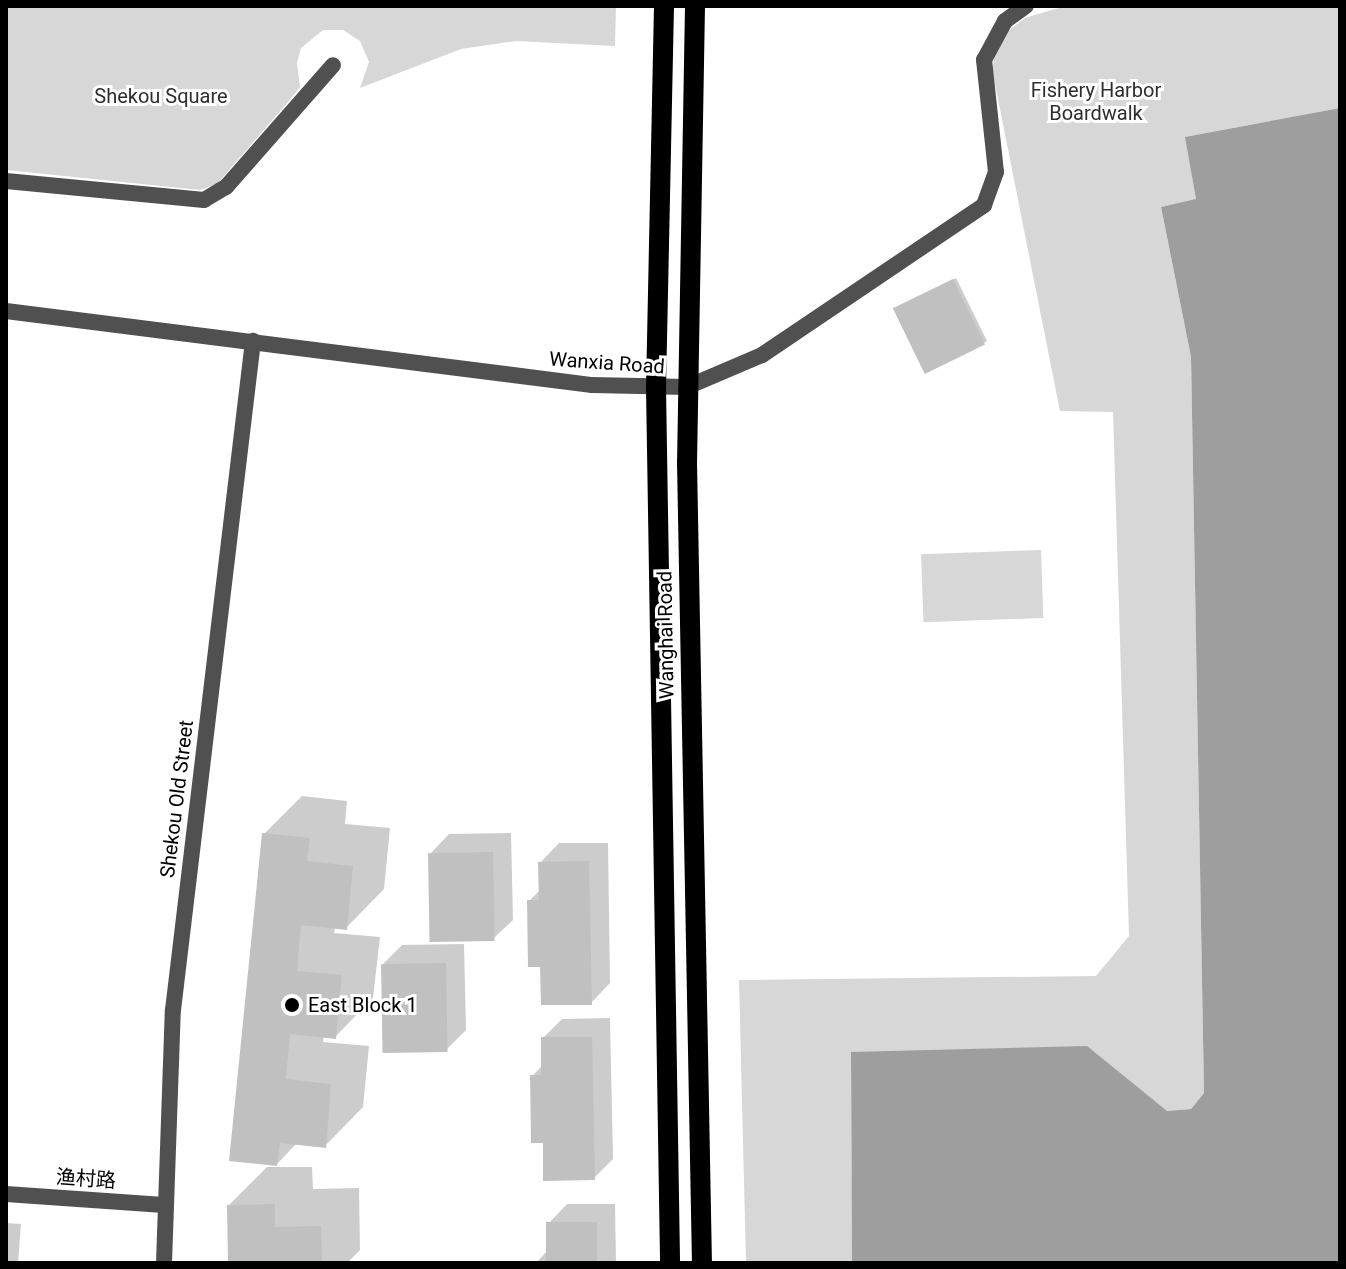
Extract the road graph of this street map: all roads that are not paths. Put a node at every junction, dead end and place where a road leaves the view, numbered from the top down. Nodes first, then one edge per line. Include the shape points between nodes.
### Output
1 (664, 6) edge
2 (695, 6) edge
3 (1026, 6) edge
4 (333, 65) dead end
5 (6, 181) edge
6 (6, 311) edge
7 (253, 341) junction
8 (656, 387) junction
9 (687, 387) junction
10 (6, 1194) edge
11 (164, 1205) junction
12 (164, 1263) edge
13 (670, 1263) edge
14 (702, 1263) edge

1 - 8 main road, Wanghai Road
2 - 9 main road, Wanghai Road
3 - 9 street, Wanxia Road via 1005,21 984,60 996,172 984,205 762,355
4 - 5 street via 226,187 204,200
6 - 7 street, Wanxia Road
7 - 8 street, Wanxia Road via 592,385
7 - 11 street, Shekou Old Street via 173,1010
8 - 9 street, Wanxia Road
8 - 13 main road, Wanghai Road
9 - 14 main road, Wanghai Road
10 - 11 street, 渔村路
11 - 12 street, Shekou Old Street

